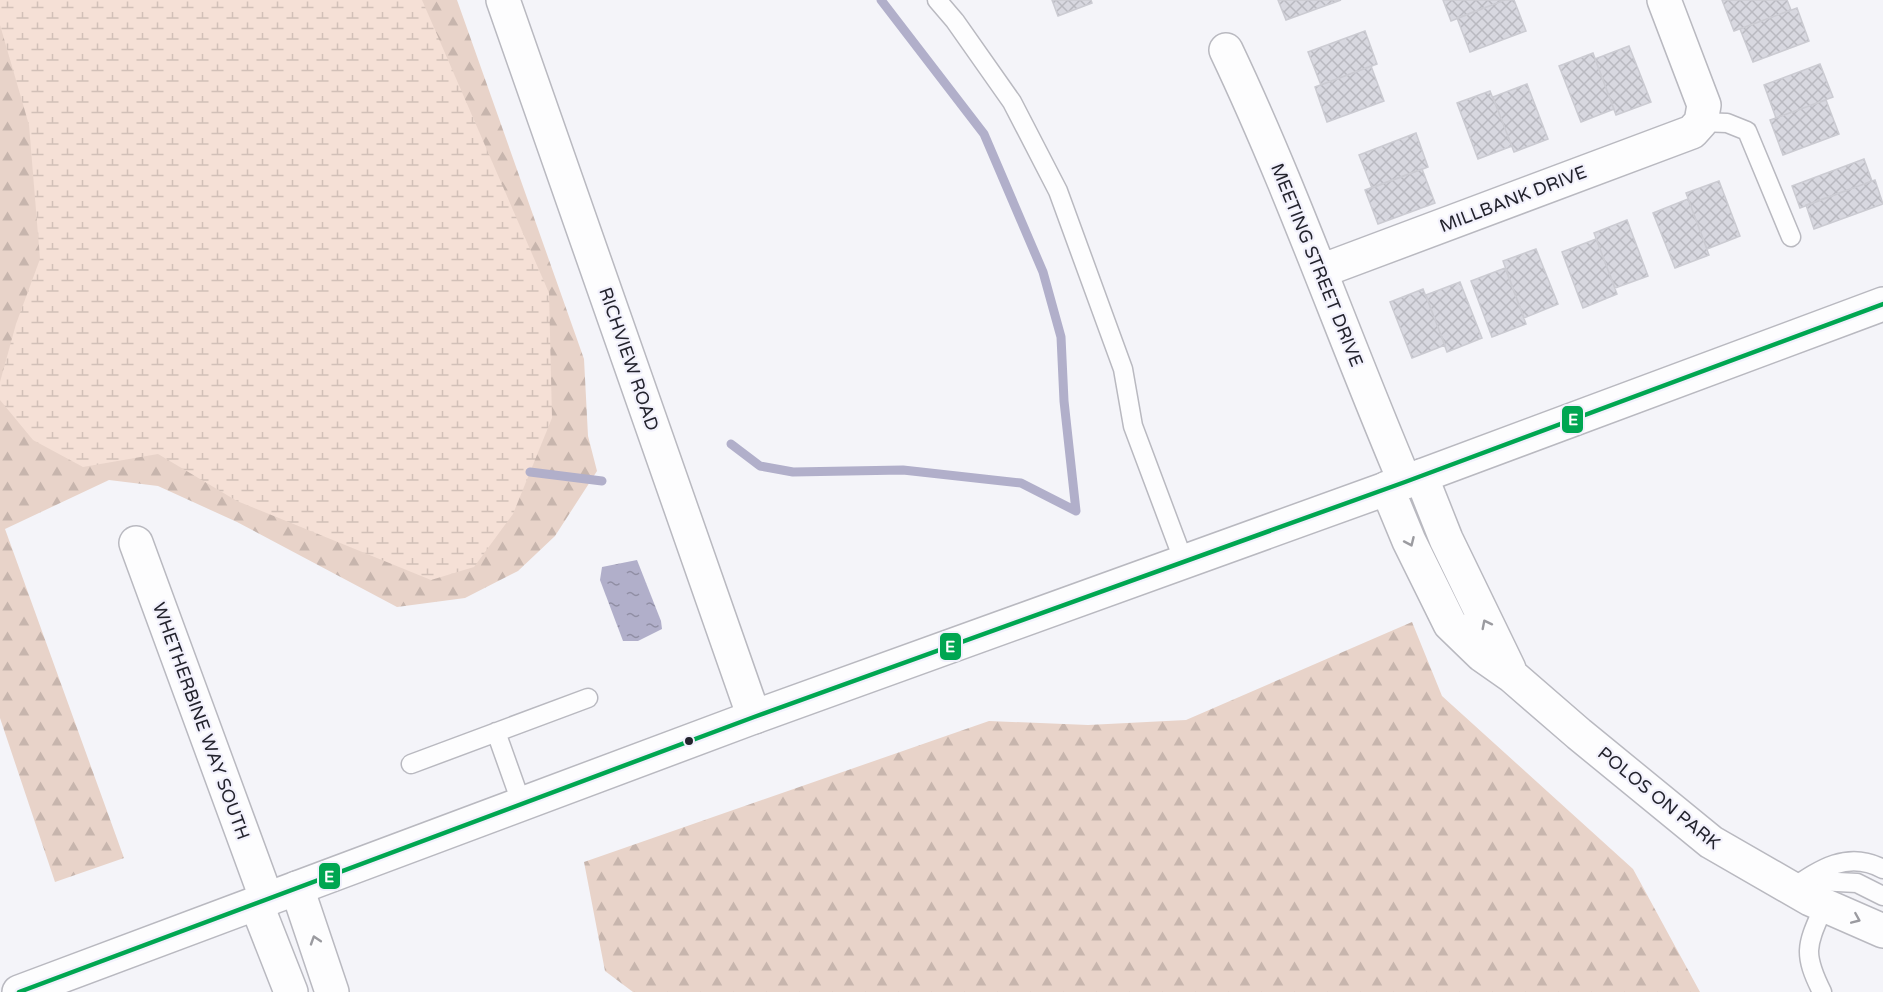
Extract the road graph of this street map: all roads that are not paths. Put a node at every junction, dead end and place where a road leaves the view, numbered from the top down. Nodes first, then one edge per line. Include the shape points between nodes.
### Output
1 (503, 0) edge
2 (937, 0) edge
3 (1664, 0) edge
4 (1226, 50) dead end
5 (1701, 122) junction
6 (1791, 237) dead end
7 (1321, 271) junction
8 (1883, 304) edge
9 (1404, 482) junction
10 (136, 543) dead end
11 (1184, 562) junction
12 (588, 698) dead end
13 (754, 717) junction
14 (496, 732) junction
15 (411, 764) dead end
16 (522, 805) junction
17 (1883, 869) edge
18 (297, 888) junction
19 (1791, 889) junction
20 (1883, 896) edge
21 (261, 902) junction
22 (1824, 906) junction
23 (1883, 931) edge
24 (19, 992) edge
25 (291, 992) edge
26 (332, 992) edge
27 (1822, 992) edge

1 - 13 street, RICHVIEW ROAD
2 - 11 lane via 1012,102 1058,190 1123,369 1133,426
3 - 5 street via 1704,105
4 - 7 street, MEETING STREET DRIVE
5 - 6 lane via 1727,123 1747,131
5 - 7 street, MILLBANK DRIVE via 1692,132
7 - 9 street, MEETING STREET DRIVE
8 - 9 street
9 - 11 street
9 - 19 street, POLOS ON PARK via 1446,539 1512,676 1711,842
10 - 21 street, WHETHERBINE WAY SOUTH
11 - 13 street
12 - 14 lane
13 - 16 street
14 - 15 lane
14 - 16 lane
16 - 18 street
17 - 19 lane via 1870,862 1842,862 1817,871
18 - 21 street
26 -> 18 street
19 - 20 lane via 1818,880 1857,883
19 - 22 street, POLOS ON PARK
21 - 24 street
21 - 25 street, WHETHERBINE WAY SOUTH
22 -> 23 street, POLOS ON PARK
22 - 27 lane via 1809,939 1808,954 1810,969

